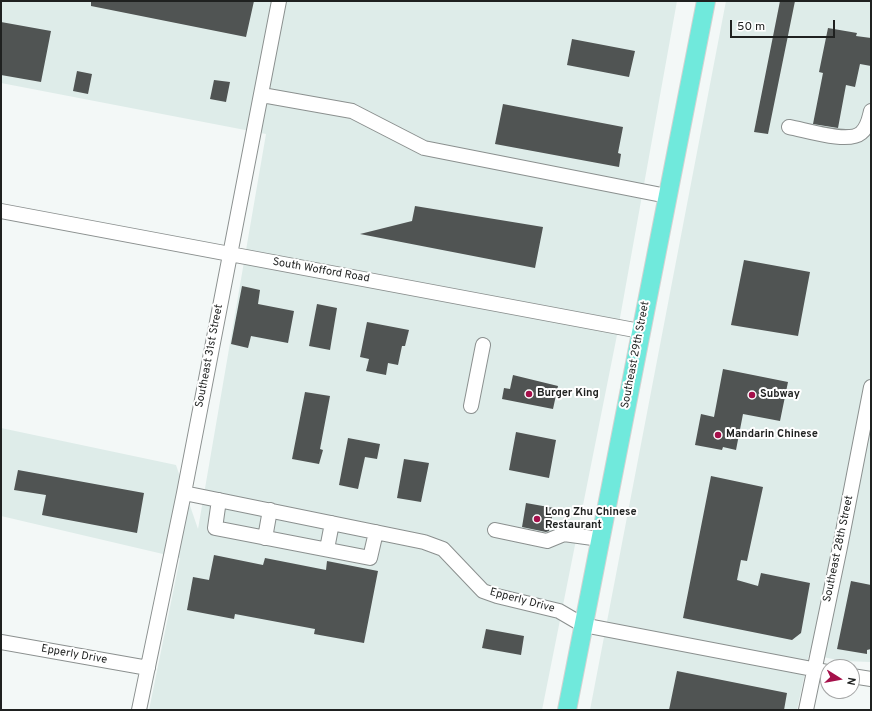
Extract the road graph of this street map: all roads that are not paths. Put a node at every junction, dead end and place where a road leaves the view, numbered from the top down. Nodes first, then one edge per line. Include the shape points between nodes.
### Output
1 (279, 1) edge
2 (706, 1) edge
3 (262, 95) junction
4 (871, 111) edge
5 (789, 127) dead end
6 (667, 196) junction
7 (1, 212) edge
8 (230, 255) junction
9 (640, 331) junction
10 (483, 346) dead end
11 (871, 387) edge
12 (471, 406) dead end
13 (184, 493) junction
14 (220, 500) junction
15 (270, 510) junction
16 (332, 523) junction
17 (495, 530) dead end
18 (376, 532) junction
19 (265, 538) junction
20 (600, 539) junction
21 (327, 549) junction
22 (583, 626) junction
23 (1, 642) edge
24 (148, 668) junction
25 (813, 669) junction
26 (820, 670) edge
27 (860, 678) edge
28 (871, 680) edge
29 (139, 710) edge
30 (567, 710) edge
31 (806, 710) edge

1 - 3 street, Southeast 31st Street
2 - 6 main road, Southeast 29th Street
3 - 6 street via 352,111 424,148
3 - 8 street, Southeast 31st Street
4 - 5 street via 865,129 849,138
6 - 9 main road, Southeast 29th Street
7 - 8 street, South Wofford Road
8 - 9 street, South Wofford Road
8 - 13 street, Southeast 31st Street
9 - 20 main road, Southeast 29th Street
10 - 12 street
11 - 25 street, Southeast 28th Street
13 - 14 street, Epperly Drive
13 - 24 street, Southeast 31st Street
14 - 15 street, Epperly Drive
14 - 19 street via 215,528
15 - 16 street, Epperly Drive
15 - 19 street
16 - 18 street, Epperly Drive
16 - 21 street
17 - 20 street via 547,541 564,534
18 - 21 street via 370,558
18 - 22 street, Epperly Drive via 424,542 443,549 483,591 559,610
19 - 21 street
20 - 22 main road, Southeast 29th Street
22 - 25 street, Epperly Drive
22 - 30 main road, Southeast 29th Street
23 - 24 street, Epperly Drive
24 - 29 street, Southeast 31st Street
25 - 26 street, Epperly Drive
25 - 31 street, Southeast 28th Street
27 - 28 street

